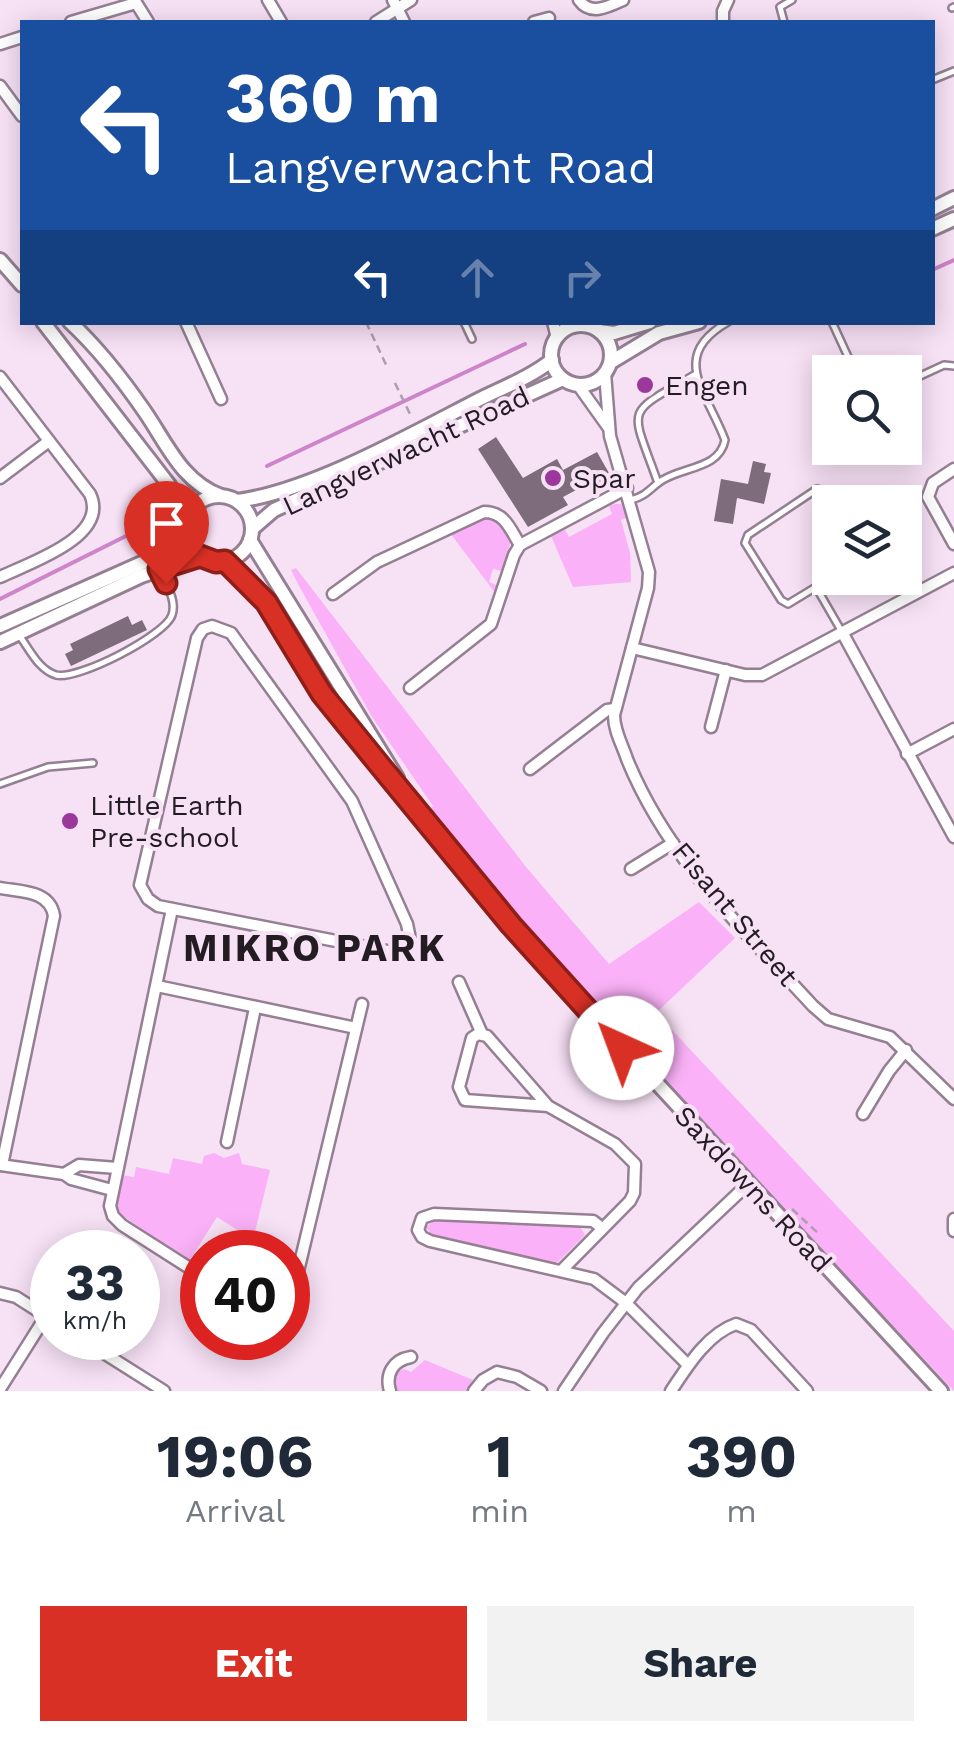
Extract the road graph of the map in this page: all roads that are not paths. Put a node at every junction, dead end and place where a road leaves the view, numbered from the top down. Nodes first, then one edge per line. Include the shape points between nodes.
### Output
1 (412, 0) edge
2 (579, 0) edge
3 (623, 0) edge
4 (792, 0) edge
5 (135, 2) edge
6 (395, 4) edge
7 (549, 18) dead end
8 (77, 20) edge
9 (542, 20) edge
10 (783, 20) edge
11 (0, 86) edge
12 (20, 113) edge
13 (0, 260) edge
14 (20, 283) edge
15 (45, 325) edge
16 (73, 325) edge
17 (187, 325) edge
18 (465, 325) edge
19 (554, 325) edge
20 (579, 325) edge
21 (584, 325) edge
22 (641, 325) edge
23 (688, 325) edge
24 (724, 325) edge
25 (833, 325) edge
26 (599, 332) junction
27 (557, 338) junction
28 (472, 340) dead end
29 (848, 355) edge
30 (552, 360) junction
31 (954, 366) edge
32 (608, 368) junction
33 (696, 374) junction
34 (922, 375) edge
35 (0, 377) edge
36 (564, 380) junction
37 (578, 385) junction
38 (221, 399) dead end
39 (608, 427) junction
40 (49, 440) junction
41 (954, 470) edge
42 (0, 478) edge
43 (658, 483) junction
44 (812, 492) edge
45 (629, 494) junction
46 (222, 496) junction
47 (237, 501) junction
48 (186, 530) junction
49 (251, 535) junction
50 (954, 544) edge
51 (520, 545) junction
52 (200, 556) junction
53 (225, 561) junction
54 (159, 569) junction
55 (954, 572) edge
56 (0, 577) edge
57 (812, 589) edge
58 (333, 594) dead end
59 (821, 595) edge
60 (0, 626) edge
61 (18, 632) junction
62 (842, 632) junction
63 (0, 642) edge
64 (632, 648) junction
65 (726, 670) junction
66 (410, 688) dead end
67 (615, 709) junction
68 (711, 727) dead end
69 (954, 730) edge
70 (907, 754) junction
71 (93, 763) dead end
72 (530, 769) dead end
73 (0, 784) edge
74 (412, 801) junction
75 (954, 837) edge
76 (673, 843) junction
77 (631, 868) dead end
78 (0, 888) edge
79 (172, 909) junction
80 (459, 982) dead end
81 (157, 986) junction
82 (362, 1004) dead end
83 (255, 1008) junction
84 (356, 1028) junction
85 (482, 1034) junction
86 (906, 1050) junction
87 (954, 1100) edge
88 (548, 1106) junction
89 (863, 1114) dead end
90 (227, 1142) dead end
91 (1, 1165) edge
92 (117, 1168) junction
93 (64, 1174) junction
94 (748, 1184) junction
95 (112, 1190) junction
96 (954, 1219) edge
97 (602, 1228) junction
98 (308, 1230) edge
99 (954, 1231) edge
100 (180, 1262) edge
101 (562, 1271) junction
102 (0, 1292) edge
103 (626, 1303) junction
104 (30, 1306) edge
105 (30, 1346) edge
106 (411, 1357) dead end
107 (115, 1360) edge
108 (688, 1364) junction
109 (0, 1389) edge
110 (164, 1391) edge
111 (390, 1391) edge
112 (474, 1391) edge
113 (540, 1391) edge
114 (564, 1391) edge
115 (671, 1391) edge
116 (807, 1391) edge
117 (941, 1391) edge

1 - 6 street
2 - 3 street via 593,10
4 - 10 lane via 780,7
5 - 8 street
7 - 9 street
11 - 12 street
13 - 14 street
15 - 48 street via 169,485
16 - 46 street via 145,411 178,464
17 - 38 street
18 - 28 lane
19 - 27 street
20 - 27 street
21 - 26 street
22 - 26 street
23 - 32 street via 659,333
24 - 33 lane via 699,345
25 - 29 lane
26 - 32 street via 608,344
27 - 30 street
30 - 36 street
30 - 47 street, Langverwacht Road via 334,469
31 - 34 lane
32 - 37 street
32 - 39 street, Fisant Street
33 - 43 lane via 644,403 637,415
33 - 43 lane via 724,447 713,460
35 - 40 street
36 - 37 street
36 - 49 street, Langverwacht Road via 274,510
37 - 39 street, Fisant Street
39 - 45 street, Fisant Street
40 - 42 street
40 - 56 street via 90,494 92,520 60,548
41 - 50 street via 933,483 928,497
43 - 45 lane via 648,495
44 - 57 lane via 746,539 784,603
45 - 51 street
45 - 64 street, Fisant Street via 649,572
46 - 47 street
46 - 48 street via 197,504
47 - 49 street via 249,514
48 - 52 street
48 - 60 street via 153,558
49 - 53 street via 240,554
49 - 74 street, Saxdowns Road
51 - 58 street via 504,518 484,512 377,562
51 - 66 street via 491,624
52 - 53 street
52 - 54 street
53 - 74 street, Saxdowns Road via 266,602 322,694
54 - 61 street
54 - 61 lane via 173,600 168,624 80,672 52,674
55 - 62 street
59 - 62 lane
61 - 63 street
62 - 65 street via 762,674
62 - 70 street
64 - 65 street
64 - 67 street, Fisant Street
65 - 68 street
67 - 72 street
67 - 76 street, Fisant Street via 638,784
69 - 70 street
70 - 75 street
71 - 73 lane via 48,767
74 - 94 street, Saxdowns Road via 536,954
76 - 77 street
76 - 86 street, Fisant Street via 721,906 822,1014 881,1033
78 - 91 street via 46,898 54,916
79 - 79 street via 152,903 140,885 197,638 212,626 231,633 352,802 410,940 397,954 383,953
79 - 81 street
80 - 85 street
81 - 83 street
81 - 92 street
82 - 84 street
83 - 84 street
83 - 90 street
84 - 98 street
85 - 88 street
85 - 88 street via 470,1040 462,1098
86 - 87 street, Fisant Street
86 - 89 street
88 - 97 street via 633,1160 630,1201
91 - 93 street
92 - 93 street via 78,1165
92 - 95 street
93 - 95 street
94 - 103 street
94 - 117 street, Saxdowns Road
95 - 100 street via 117,1221
96 - 99 street
97 - 101 street
97 - 101 street via 593,1220 434,1214 420,1222 420,1234 430,1241
101 - 103 street via 594,1280
102 - 104 street
103 - 108 street
103 - 114 street
105 - 109 street
106 - 111 street via 392,1369
107 - 110 street
108 - 115 street
108 - 116 street via 725,1329 741,1325
112 - 113 street via 497,1372

